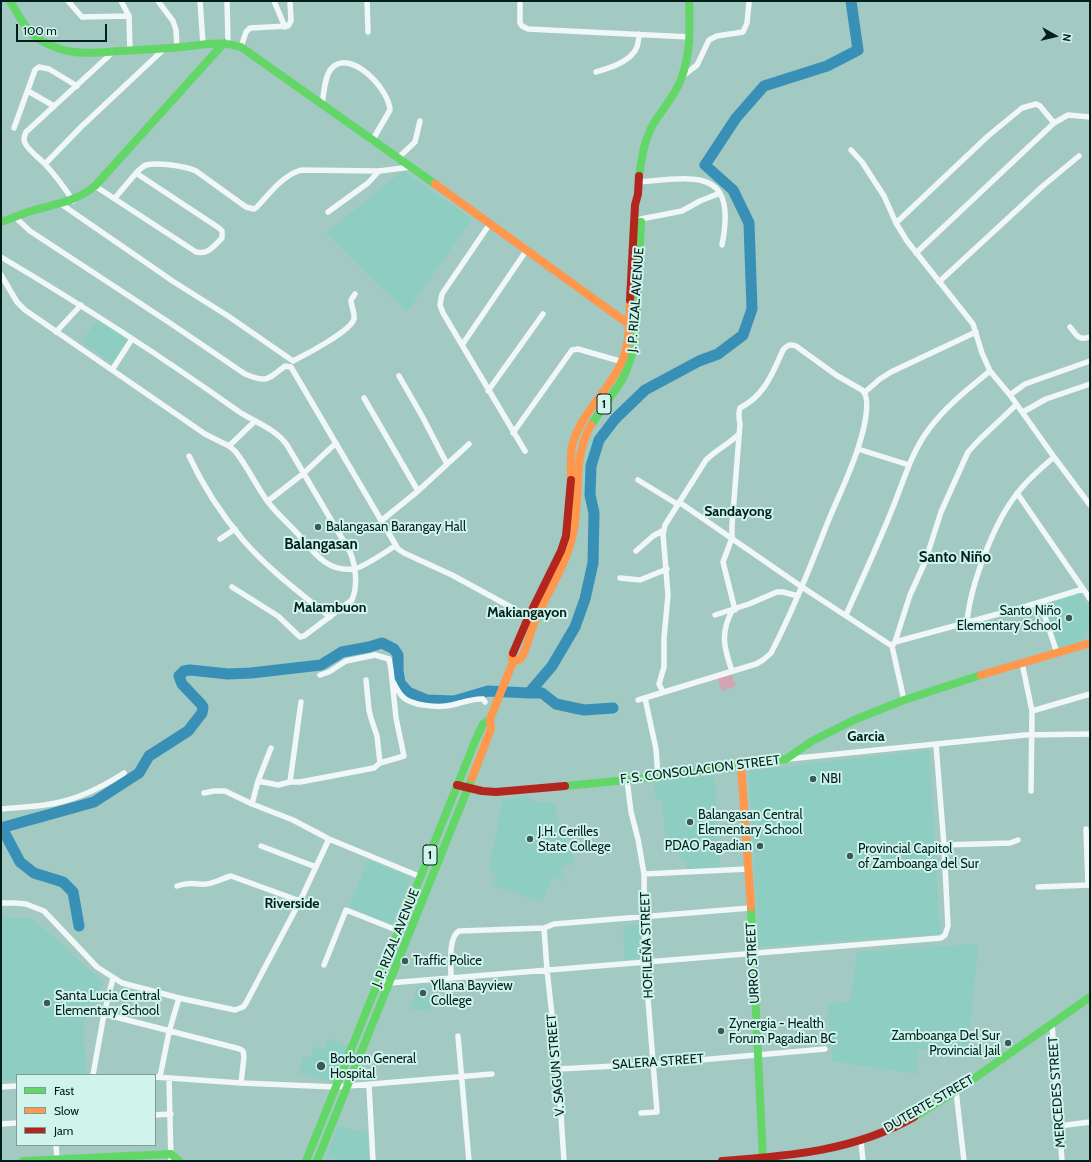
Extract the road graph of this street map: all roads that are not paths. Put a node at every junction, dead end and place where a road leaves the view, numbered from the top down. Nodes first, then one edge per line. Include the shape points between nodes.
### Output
1 (10, 1) edge
2 (68, 1) edge
3 (121, 1) edge
4 (158, 1) edge
5 (200, 1) edge
6 (227, 1) edge
7 (274, 1) edge
8 (290, 1) edge
9 (367, 1) edge
10 (520, 1) edge
11 (689, 1) edge
12 (749, 3) dead end
13 (129, 16) junction
14 (285, 26) junction
15 (368, 32) dead end
16 (639, 34) junction
17 (690, 37) junction
18 (226, 43) junction
19 (204, 44) junction
20 (241, 47) junction
21 (177, 48) junction
22 (164, 49) junction
23 (130, 51) junction
24 (113, 52) junction
25 (596, 72) dead end
26 (684, 75) junction
27 (77, 86) junction
28 (28, 91) junction
29 (322, 105) junction
30 (54, 106) junction
31 (1090, 117) edge
32 (420, 121) dead end
33 (1054, 123) junction
34 (14, 128) dead end
35 (372, 141) junction
36 (851, 150) dead end
37 (1079, 156) dead end
38 (398, 158) junction
39 (45, 164) junction
40 (411, 167) junction
41 (379, 172) junction
42 (136, 173) junction
43 (639, 182) junction
44 (96, 186) junction
45 (720, 193) junction
46 (638, 195) junction
47 (115, 198) junction
48 (73, 201) junction
49 (61, 204) junction
50 (328, 212) dead end
51 (15, 217) junction
52 (641, 219) junction
53 (1, 222) edge
54 (896, 223) junction
55 (489, 225) junction
56 (722, 245) dead end
57 (526, 251) junction
58 (916, 253) junction
59 (1, 257) edge
60 (1, 275) edge
61 (939, 282) junction
62 (355, 294) dead end
63 (81, 305) junction
64 (543, 314) dead end
65 (1070, 327) dead end
66 (632, 328) junction
67 (56, 332) junction
68 (976, 332) junction
69 (1090, 337) edge
70 (132, 339) junction
71 (462, 345) junction
72 (1090, 362) edge
73 (626, 363) junction
74 (292, 364) junction
75 (112, 370) junction
76 (990, 371) junction
77 (399, 376) dead end
78 (1090, 384) edge
79 (488, 391) junction
80 (865, 392) junction
81 (1010, 395) junction
82 (364, 398) dead end
83 (1016, 405) junction
84 (1023, 412) junction
85 (255, 421) junction
86 (514, 433) junction
87 (739, 434) junction
88 (336, 443) junction
89 (469, 444) dead end
90 (229, 446) junction
91 (858, 449) junction
92 (524, 451) dead end
93 (189, 456) dead end
94 (1054, 457) junction
95 (447, 464) junction
96 (909, 465) junction
97 (304, 473) junction
98 (638, 480) dead end
99 (418, 490) junction
100 (1018, 493) junction
101 (268, 501) junction
102 (678, 503) junction
103 (1090, 505) edge
104 (381, 521) junction
105 (235, 529) junction
106 (664, 530) junction
107 (732, 538) junction
108 (220, 539) dead end
109 (395, 546) junction
110 (636, 550) dead end
111 (355, 569) junction
112 (667, 569) junction
113 (620, 578) dead end
114 (232, 587) dead end
115 (802, 587) junction
116 (1083, 589) junction
117 (798, 596) junction
118 (1090, 599) edge
119 (1040, 602) junction
120 (733, 610) junction
121 (715, 615) dead end
122 (846, 616) junction
123 (330, 617) junction
124 (532, 619) junction
125 (967, 622) junction
126 (1090, 643) edge
127 (894, 644) junction
128 (1057, 653) junction
129 (1022, 663) junction
130 (732, 671) junction
131 (320, 675) dead end
132 (391, 678) junction
133 (366, 680) dead end
134 (663, 692) junction
135 (1090, 694) edge
136 (646, 698) junction
137 (638, 700) dead end
138 (904, 700) junction
139 (300, 702) dead end
140 (485, 702) dead end
141 (1032, 711) junction
142 (490, 719) junction
143 (1090, 734) edge
144 (1032, 735) junction
145 (936, 745) junction
146 (271, 748) dead end
147 (786, 759) junction
148 (380, 763) junction
149 (741, 765) junction
150 (124, 774) dead end
151 (658, 777) junction
152 (627, 780) junction
153 (258, 781) junction
154 (290, 782) junction
155 (457, 785) junction
156 (468, 789) junction
157 (1031, 791) dead end
158 (204, 793) dead end
159 (252, 804) junction
160 (1, 809) edge
161 (1086, 829) dead end
162 (329, 839) junction
163 (1018, 840) dead end
164 (944, 845) junction
165 (261, 846) dead end
166 (316, 867) junction
167 (748, 870) junction
168 (644, 874) junction
169 (421, 877) junction
170 (1089, 885) edge
171 (177, 886) dead end
172 (1038, 887) dead end
173 (300, 901) junction
174 (1, 903) edge
175 (750, 908) junction
176 (644, 917) junction
177 (544, 928) junction
178 (398, 931) junction
179 (752, 954) junction
180 (646, 962) junction
181 (324, 965) dead end
182 (547, 970) junction
183 (113, 978) junction
184 (451, 978) junction
185 (379, 979) junction
186 (389, 983) junction
187 (1090, 997) edge
188 (178, 998) junction
189 (104, 1014) junction
190 (1052, 1024) junction
191 (169, 1032) junction
192 (458, 1036) dead end
193 (825, 1048) dead end
194 (351, 1050) junction
195 (361, 1054) junction
196 (758, 1054) junction
197 (654, 1064) junction
198 (558, 1069) junction
199 (93, 1074) edge
200 (492, 1074) dead end
201 (157, 1077) edge
202 (462, 1077) junction
203 (169, 1078) junction
204 (241, 1083) junction
205 (369, 1085) junction
206 (16, 1086) edge
207 (1, 1087) edge
208 (336, 1087) junction
209 (347, 1087) junction
210 (956, 1091) junction
211 (641, 1113) dead end
212 (156, 1114) edge
213 (171, 1114) junction
214 (1090, 1122) edge
215 (16, 1123) edge
216 (1, 1124) edge
217 (1059, 1126) junction
218 (861, 1141) junction
219 (56, 1146) edge
220 (171, 1157) edge
221 (763, 1159) edge
222 (57, 1160) edge
223 (23, 1161) edge
224 (179, 1161) edge
225 (306, 1161) edge
226 (317, 1161) edge
227 (373, 1161) edge
228 (469, 1161) edge
229 (564, 1161) edge
230 (722, 1161) edge
231 (863, 1161) edge
232 (964, 1161) edge
233 (1062, 1161) edge

1 - 24 main road via 25,26 41,40 73,52
2 - 13 street via 82,17
3 - 13 street
4 - 21 street via 173,20
5 - 19 street
6 - 18 street
7 - 14 street
8 - 14 street via 291,21
9 - 15 street
10 - 16 street via 520,23 528,29
11 - 17 main road, J. P. RIZAL AVENUE / 1
12 - 26 street via 744,32 717,36 709,40 698,65
13 - 23 street
14 - 20 street via 250,28
16 - 17 street
16 - 25 street via 636,48 629,56 620,63
17 - 26 main road, J. P. RIZAL AVENUE / 1
18 - 19 main road
18 - 20 main road
18 - 44 main road
19 - 21 main road
20 - 29 main road
21 - 22 main road
22 - 23 main road
22 - 39 street
23 - 24 main road
24 - 27 street
26 - 43 main road, J. P. RIZAL AVENUE / 1 via 649,133
27 - 28 street via 49,69 39,67 35,70
27 - 30 street
28 - 30 street
28 - 34 street
29 - 35 main road
29 - 35 street via 326,82 333,67 351,64 369,74 382,89 390,110
30 - 39 street via 26,132 23,139 25,145
31 - 33 street via 1068,115
32 - 38 street via 415,142
33 - 54 street via 1036,104 1022,108 988,136
33 - 58 street
35 - 38 main road
36 - 54 street via 884,196
37 - 61 street
38 - 40 main road
39 - 48 street
40 - 41 street
40 - 55 main road
41 - 42 street via 293,172 257,208 246,207 189,168 148,165
41 - 50 street
42 - 47 street
42 - 47 street via 219,228 222,231 222,238 210,250 204,253 196,252
43 - 45 street via 703,180 715,186
43 - 46 main road, J. P. RIZAL AVENUE / 1
44 - 47 street
44 - 48 main road
45 - 52 street via 682,211
45 - 56 street via 726,214
46 - 52 main road, J. P. RIZAL AVENUE / 1
46 - 66 main road, J. P. RIZAL AVENUE / 1 via 635,205
48 - 49 main road
49 - 51 main road
49 - 74 street via 228,316
51 - 53 main road
51 - 74 street via 34,234 245,374 265,380
52 - 66 main road, J. P. RIZAL AVENUE / 1
54 - 58 street
55 - 57 main road
55 - 71 street via 442,294 440,301 443,313
57 - 66 main road
57 - 71 street
58 - 61 street
59 - 63 street
60 - 67 street via 17,302
61 - 68 street via 973,324
62 - 74 street via 351,300 354,318 351,324
63 - 67 street
63 - 70 street
64 - 79 street
65 - 69 street via 1080,338
66 - 73 main road, J. P. RIZAL AVENUE / 1 via 635,341
67 - 75 street
68 - 76 street
68 - 80 street via 891,372
70 - 75 street
70 - 85 street
71 - 79 street
72 - 81 street via 1025,384
73 - 86 street via 578,349 572,350
73 - 124 main road, J. P. RIZAL AVENUE / 1 via 587,414 572,447 566,536 560,560
74 - 88 street
75 - 90 street via 205,434
76 - 81 street
76 - 96 street via 938,416 918,445
77 - 95 street
78 - 84 street via 1046,399
79 - 86 street
80 - 87 street via 796,346 789,345 783,350 761,392 750,403 740,408
80 - 91 street via 867,406
81 - 83 street
82 - 99 street
83 - 84 street
83 - 127 street via 968,452 941,512
84 - 94 street
85 - 90 street
85 - 97 street via 282,438
86 - 92 street
87 - 102 street via 706,460
87 - 107 street
88 - 97 street
88 - 104 street
89 - 95 street
90 - 101 street via 240,457
91 - 96 street
91 - 115 street
93 - 105 street via 203,484
94 - 100 street via 1037,471
94 - 103 street
95 - 99 street
96 - 122 street via 887,523
97 - 101 street
97 - 111 street via 349,549
98 - 102 street
99 - 104 street
100 - 116 street
100 - 125 street via 1002,516 992,538 972,592
101 - 111 street via 325,562 338,569
102 - 106 street via 666,521
102 - 107 street
104 - 109 street
105 - 108 street
105 - 123 street via 284,580
106 - 110 street
106 - 112 street
107 - 115 street
107 - 120 street via 723,562
109 - 111 street
109 - 124 street
111 - 123 street via 352,600
112 - 113 street via 640,580
112 - 134 street via 664,667 659,684
114 - 123 street via 278,616 300,637
115 - 117 street
115 - 122 street
116 - 118 street
116 - 119 street
117 - 120 street via 777,592
117 - 130 street via 771,653 756,664
119 - 125 street
119 - 128 street
120 - 121 street
120 - 130 street via 726,623 724,646
122 - 127 street
124 - 142 main road, J. P. RIZAL AVENUE / 1 via 520,658 513,662
125 - 127 street
126 - 128 main road, F. S. CONSOLACION STREET
127 - 138 street
128 - 129 main road, F. S. CONSOLACION STREET
129 - 138 main road, F. S. CONSOLACION STREET
129 - 141 street
130 - 134 street
131 - 132 street via 346,661 375,655 388,659
132 - 140 street via 403,698 418,704 441,707 477,699 483,699
132 - 148 street via 404,755
133 - 148 street via 369,710 377,736
134 - 136 street
135 - 141 street
136 - 137 street
136 - 151 street via 656,749
138 - 147 main road, F. S. CONSOLACION STREET via 854,720 812,741
139 - 154 street
141 - 144 street
142 - 155 main road, J. P. RIZAL AVENUE / 1 via 483,724
142 - 156 main road, J. P. RIZAL AVENUE / 1 via 491,729
143 - 144 street
144 - 145 street
144 - 157 street
145 - 147 street
145 - 164 street
146 - 153 street
147 - 149 main road, F. S. CONSOLACION STREET
148 - 154 street via 374,768
149 - 151 main road, F. S. CONSOLACION STREET
149 - 167 main road, URRO STREET
150 - 160 street via 107,784 59,802
151 - 152 main road, F. S. CONSOLACION STREET
152 - 156 main road, F. S. CONSOLACION STREET via 496,792
152 - 168 street, HOFILEÑA STREET
153 - 154 street via 278,785
153 - 159 street
155 - 156 main road, F. S. CONSOLACION STREET
155 - 169 main road, J. P. RIZAL AVENUE / 1
156 - 186 main road, J. P. RIZAL AVENUE / 1
158 - 159 street via 225,791
159 - 162 street via 293,820
161 - 170 street
162 - 166 street
162 - 169 street
163 - 164 street
164 - 179 street via 948,926 941,938
165 - 166 street
166 - 173 street
167 - 168 street
167 - 175 main road, URRO STREET
168 - 176 street, HOFILEÑA STREET
169 - 178 main road, J. P. RIZAL AVENUE / 1
170 - 172 street
171 - 173 street via 212,883 231,876
173 - 188 street via 272,957 240,1009
174 - 183 street via 26,904 44,911 96,967
175 - 176 street
175 - 179 main road, URRO STREET
176 - 177 street via 554,924
176 - 180 street, HOFILEÑA STREET
177 - 182 street, V. SAGUN STREET
177 - 184 street via 456,932 452,947
178 - 181 street via 346,910
178 - 185 main road, J. P. RIZAL AVENUE / 1
179 - 180 street
179 - 196 main road, URRO STREET
180 - 182 street
180 - 197 street, HOFILEÑA STREET
182 - 184 street
182 - 198 street, V. SAGUN STREET
183 - 188 street
183 - 189 street
184 - 186 street
185 - 186 street
185 - 194 main road, J. P. RIZAL AVENUE / 1
186 - 195 main road, J. P. RIZAL AVENUE / 1
187 - 190 main road, DUTERTE STREET
188 - 191 street
189 - 191 street
189 - 199 street
190 - 210 main road, DUTERTE STREET
190 - 217 street, MERCEDES STREET
191 - 201 street
191 - 204 street via 243,1051
192 - 202 street
193 - 196 street, SALERA STREET
194 - 195 main road
194 - 208 main road, J. P. RIZAL AVENUE / 1
195 - 209 main road, J. P. RIZAL AVENUE / 1
196 - 197 street, SALERA STREET
196 - 221 main road, URRO STREET
197 - 198 street, SALERA STREET
197 - 211 street, HOFILEÑA STREET via 657,1112
198 - 229 street, V. SAGUN STREET
200 - 202 street
201 - 203 street
202 - 205 street
202 - 228 street
203 - 204 street
203 - 213 street
204 - 208 street
205 - 209 street
205 - 227 street
206 - 207 street
208 - 209 street
208 - 225 main road, J. P. RIZAL AVENUE / 1
209 - 226 main road, J. P. RIZAL AVENUE / 1
210 - 218 main road, DUTERTE STREET via 905,1121
210 - 232 street
212 - 213 street
213 - 220 street
214 - 217 street
215 - 216 street
217 - 233 street, MERCEDES STREET
218 - 221 main road, DUTERTE STREET
218 - 231 street
219 - 222 street
220 - 222 main road
220 - 224 main road
221 - 230 main road, DUTERTE STREET
222 - 223 main road

